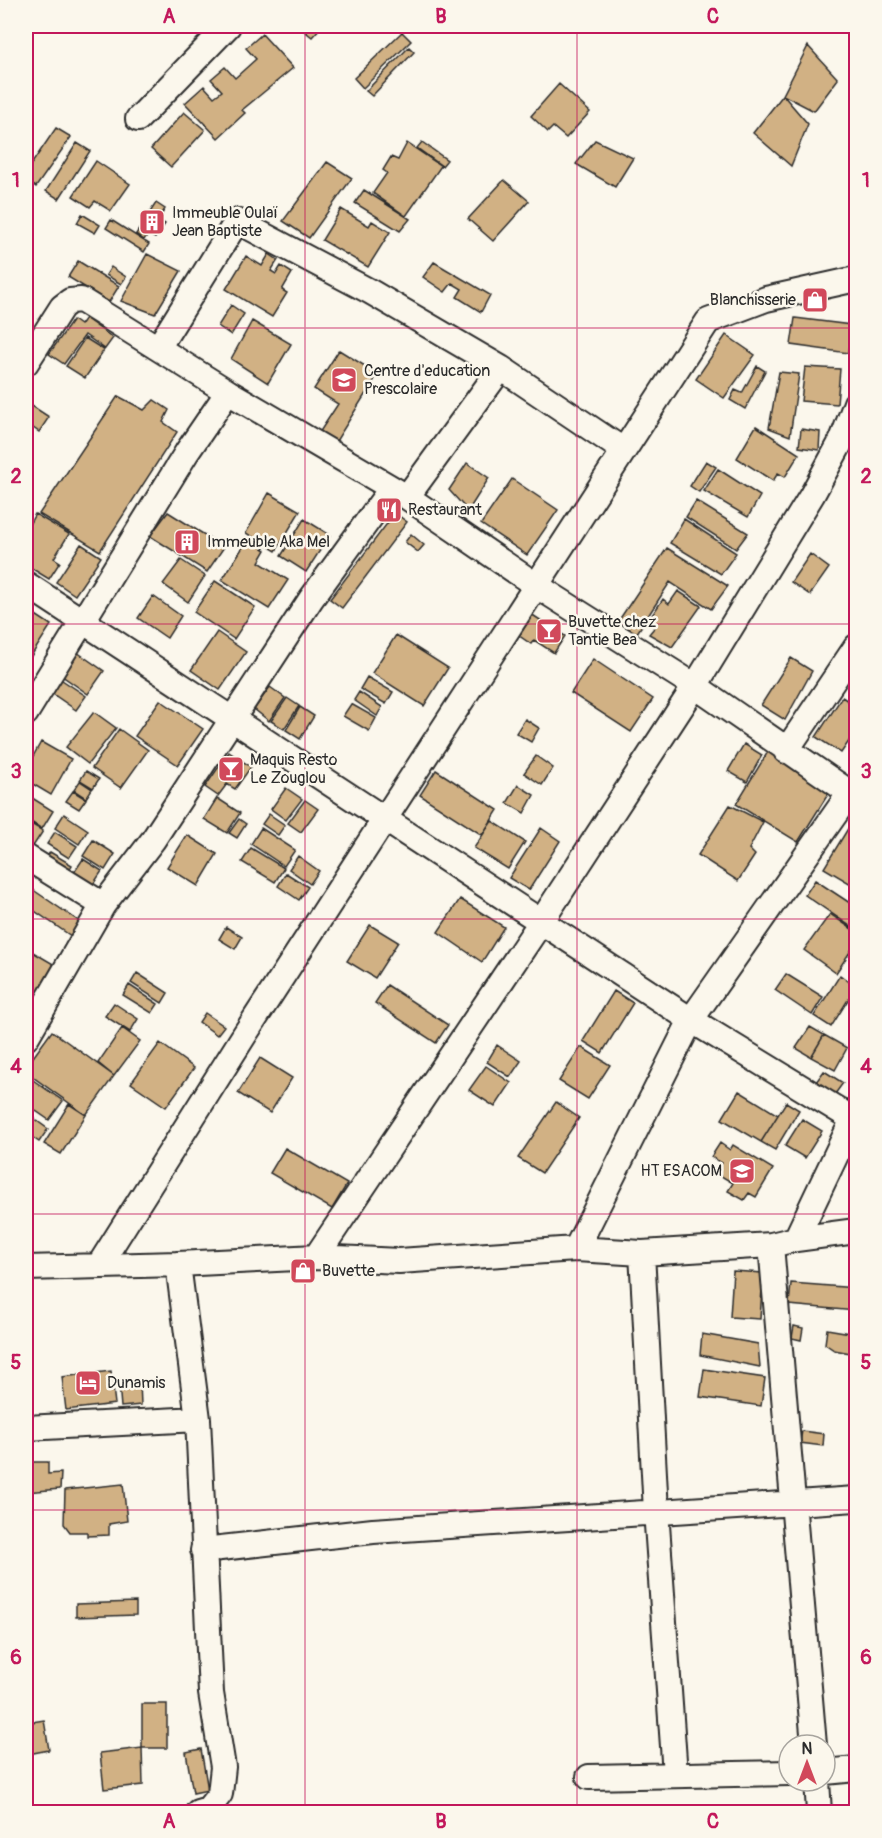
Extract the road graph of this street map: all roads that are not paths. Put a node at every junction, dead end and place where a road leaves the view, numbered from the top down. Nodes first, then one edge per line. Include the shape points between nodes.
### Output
1 (228, 26) edge
2 (138, 119) dead end
3 (856, 279) edge
4 (158, 348) junction
5 (26, 363) edge
6 (501, 368) junction
7 (228, 392) junction
8 (856, 404) edge
9 (623, 450) junction
10 (399, 493) junction
11 (26, 584) edge
12 (537, 586) junction
13 (83, 621) junction
14 (856, 646) edge
15 (695, 686) junction
16 (26, 713) edge
17 (233, 720) junction
18 (786, 751) junction
19 (854, 795) edge
20 (386, 820) junction
21 (26, 857) edge
22 (103, 905) junction
23 (541, 922) junction
24 (692, 1020) junction
25 (26, 1038) edge
26 (855, 1116) edge
27 (856, 1232) edge
28 (796, 1239) junction
29 (771, 1245) junction
30 (576, 1249) junction
31 (642, 1253) junction
32 (316, 1257) junction
33 (100, 1264) junction
34 (178, 1264) junction
35 (26, 1268) edge
36 (198, 1419) junction
37 (26, 1428) edge
38 (856, 1499) edge
39 (792, 1503) junction
40 (656, 1512) junction
41 (203, 1550) junction
42 (813, 1733) edge
43 (856, 1769) edge
44 (837, 1771) edge
45 (777, 1773) edge
46 (675, 1774) junction
47 (589, 1777) dead end
48 (818, 1793) edge
49 (198, 1812) edge
50 (819, 1812) edge

1 - 2 street
3 - 9 street via 766,299 708,321
4 - 5 street via 81,300 70,301
4 - 6 street via 237,220
4 - 7 street
6 - 9 street
6 - 10 street
7 - 10 street
7 - 13 street
8 - 15 street via 812,495
9 - 12 street
10 - 12 street
10 - 17 street via 311,599
11 - 13 street
12 - 15 street
12 - 20 street
13 - 16 street
13 - 17 street
14 - 18 street
15 - 18 street
15 - 23 street
17 - 20 street
17 - 22 street via 153,840
18 - 19 street
19 - 24 street
20 - 23 street
20 - 33 street
21 - 22 street
22 - 25 street
23 - 24 street
23 - 32 street
24 - 26 street
24 - 30 street
26 - 28 street
27 - 28 street
28 - 29 street
29 - 31 street
29 - 39 street
30 - 31 street
30 - 32 street via 399,1261
31 - 40 street
32 - 34 street
33 - 34 street
33 - 35 street
34 - 36 street
36 - 37 street
36 - 41 street
38 - 39 street
39 - 40 street
39 - 42 street
40 - 41 street via 373,1531
40 - 46 street
41 - 49 street via 209,1603 211,1693 223,1767 220,1794 208,1809
43 - 44 street
45 - 46 street
46 - 47 street
48 - 50 street

